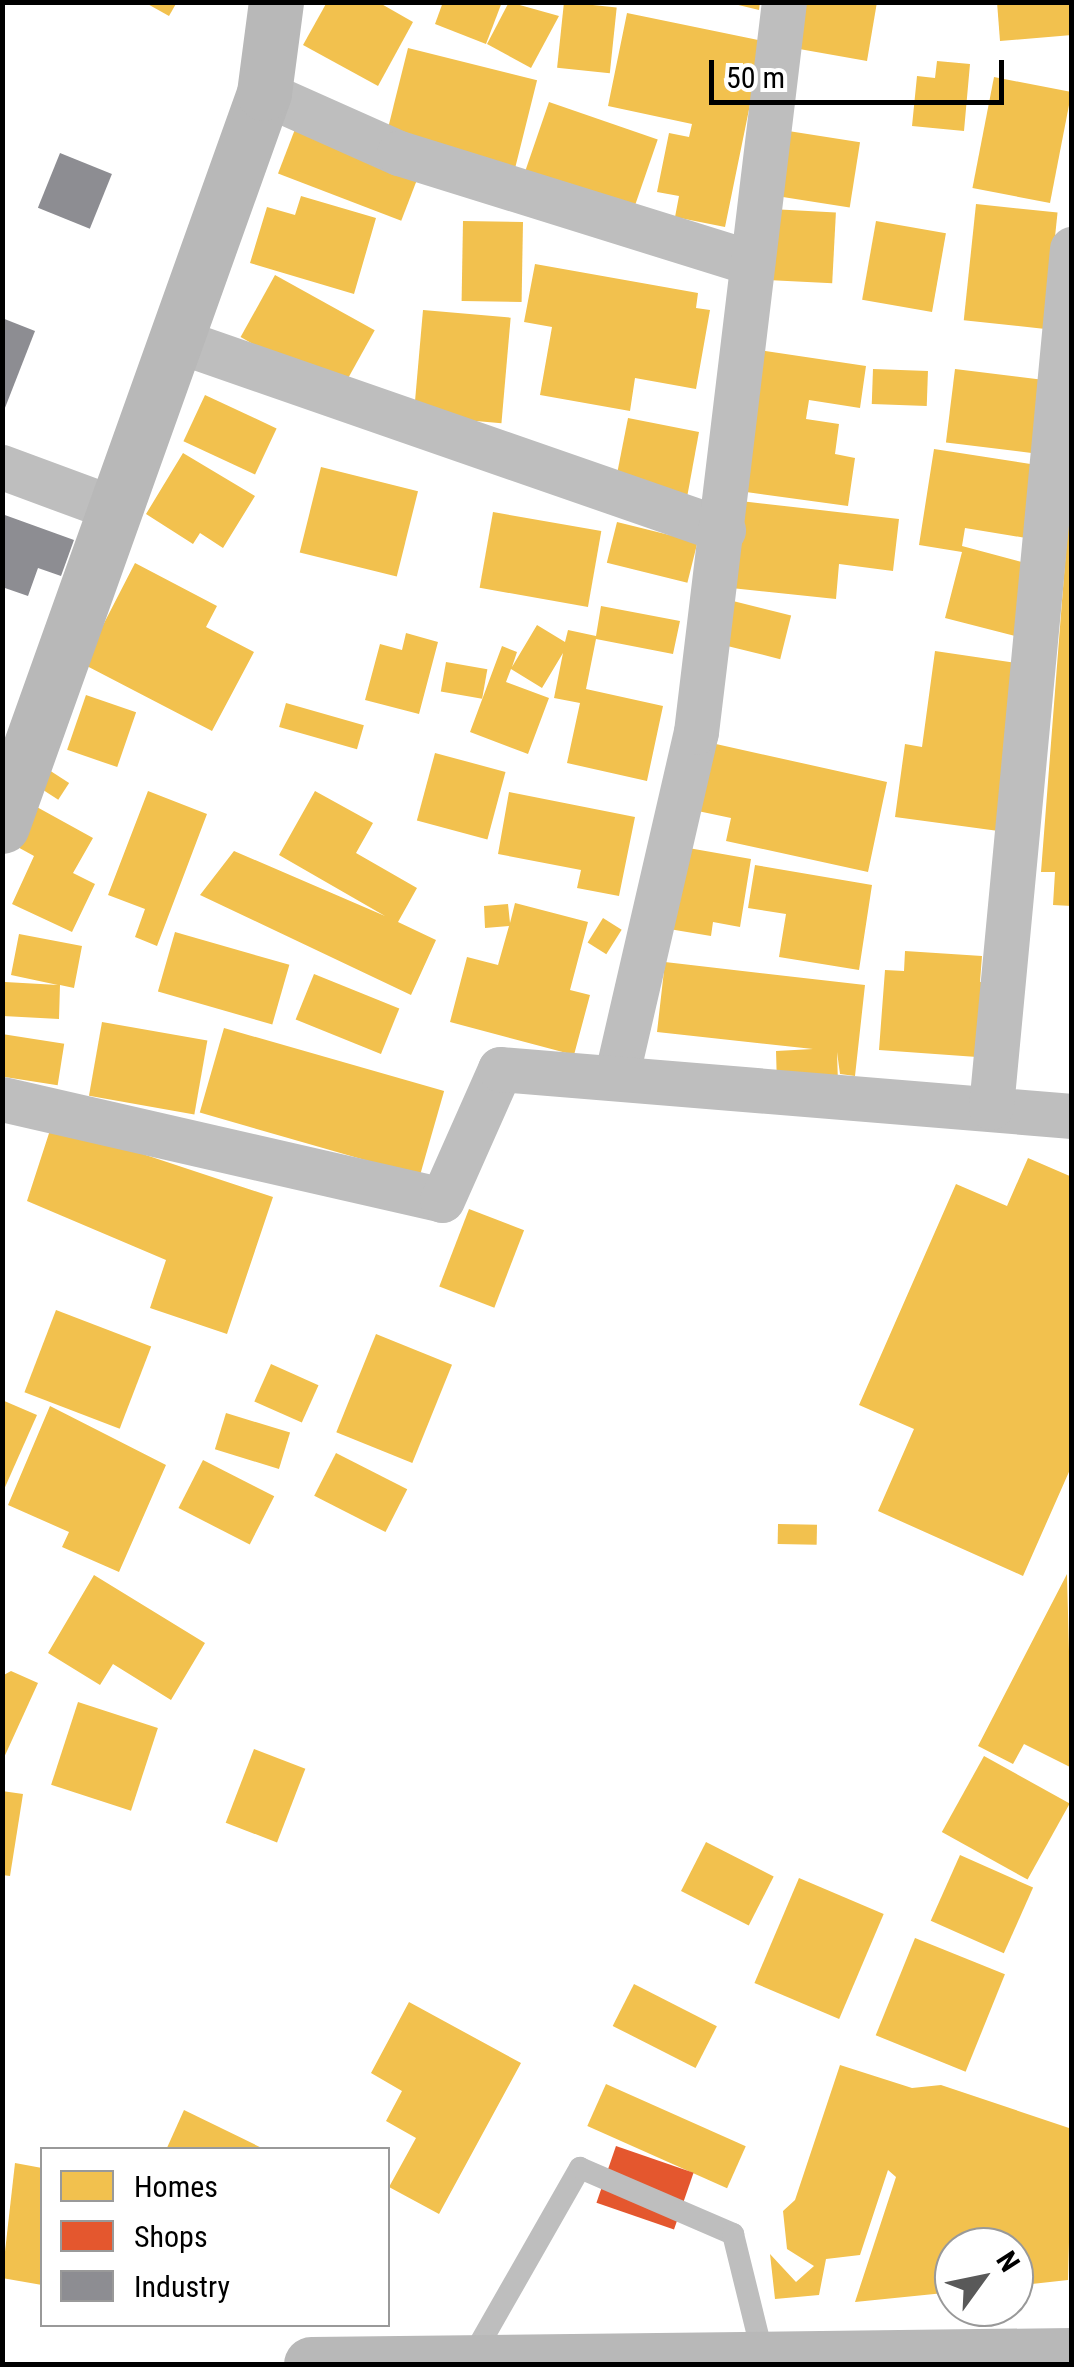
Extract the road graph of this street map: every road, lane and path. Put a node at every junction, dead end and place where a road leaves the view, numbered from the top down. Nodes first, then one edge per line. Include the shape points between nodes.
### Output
1 (276, 2) edge
2 (784, 2) edge
3 (264, 93) junction
4 (1072, 249) edge
5 (752, 263) junction
6 (179, 341) junction
7 (2, 467) edge
8 (118, 510) junction
9 (723, 530) junction
10 (2, 826) edge
11 (616, 1078) junction
12 (2, 1100) edge
13 (991, 1108) junction
14 (1072, 1116) edge
15 (1072, 2356) edge
16 (764, 2360) junction
17 (311, 2364) edge
18 (468, 2364) edge

1 - 3 main road
2 - 5 street
3 - 5 street via 398,153
3 - 6 main road
4 - 13 street
5 - 9 street
6 - 8 main road
6 - 9 street
7 - 8 street
8 - 10 main road
9 - 11 street via 696,732
11 - 12 street via 500,1068 442,1200
11 - 13 street
13 - 14 street
15 - 16 main road
16 - 18 main road
16 - 18 lane via 733,2234 580,2168
17 - 18 main road

